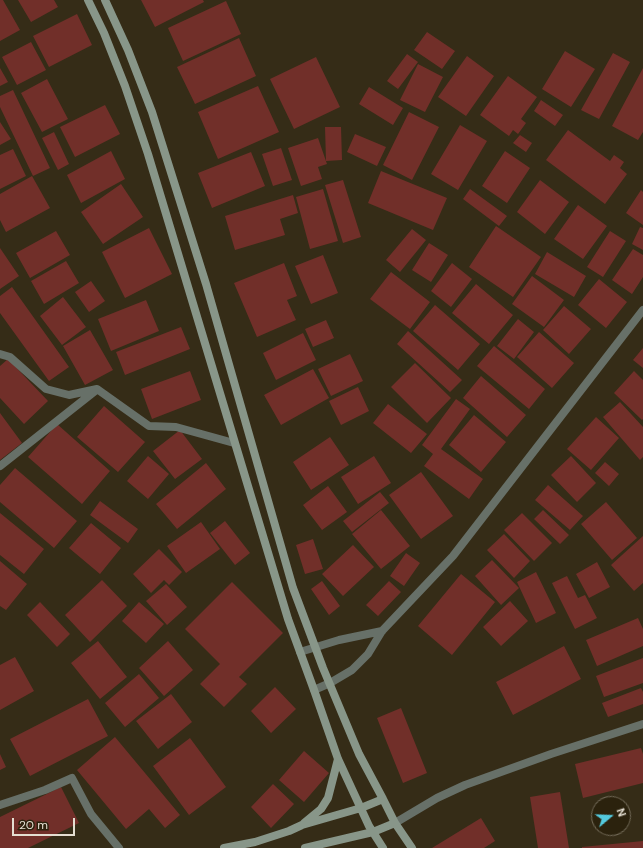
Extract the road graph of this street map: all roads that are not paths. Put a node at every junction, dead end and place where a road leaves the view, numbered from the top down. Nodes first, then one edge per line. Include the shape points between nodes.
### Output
1 (88, 0) edge
2 (105, 0) edge
3 (643, 310) edge
4 (0, 354) edge
5 (98, 389) junction
6 (234, 443) junction
7 (0, 466) edge
8 (382, 631) junction
9 (315, 647) junction
10 (300, 652) junction
11 (330, 683) junction
12 (314, 690) junction
13 (643, 724) edge
14 (338, 759) junction
15 (383, 798) junction
16 (0, 805) edge
17 (361, 808) junction
18 (395, 823) junction
19 (302, 825) junction
20 (373, 832) junction
21 (119, 848) edge
22 (224, 848) edge
23 (305, 848) edge
24 (383, 848) edge
25 (412, 848) edge

1 - 6 main road via 125,86 148,154
2 - 9 main road via 152,112 206,284 293,588
3 - 8 street via 453,556
4 - 5 street via 10,357 46,389 69,395
5 - 6 street via 149,426 176,427
5 - 7 street
6 - 10 main road
8 - 9 street
8 - 11 street via 368,654 352,670
9 - 10 street
9 - 11 main road
10 - 12 main road
11 - 12 street
11 - 15 main road via 359,754
12 - 14 main road
13 - 18 street via 465,785
14 - 17 main road
14 - 19 main road via 328,798 321,809
15 - 17 main road
15 - 18 main road
16 - 21 street via 72,778 91,814
17 - 19 main road
17 - 20 main road
18 - 20 main road
18 - 25 main road
19 - 22 main road via 255,842
20 - 23 main road
20 - 24 main road

